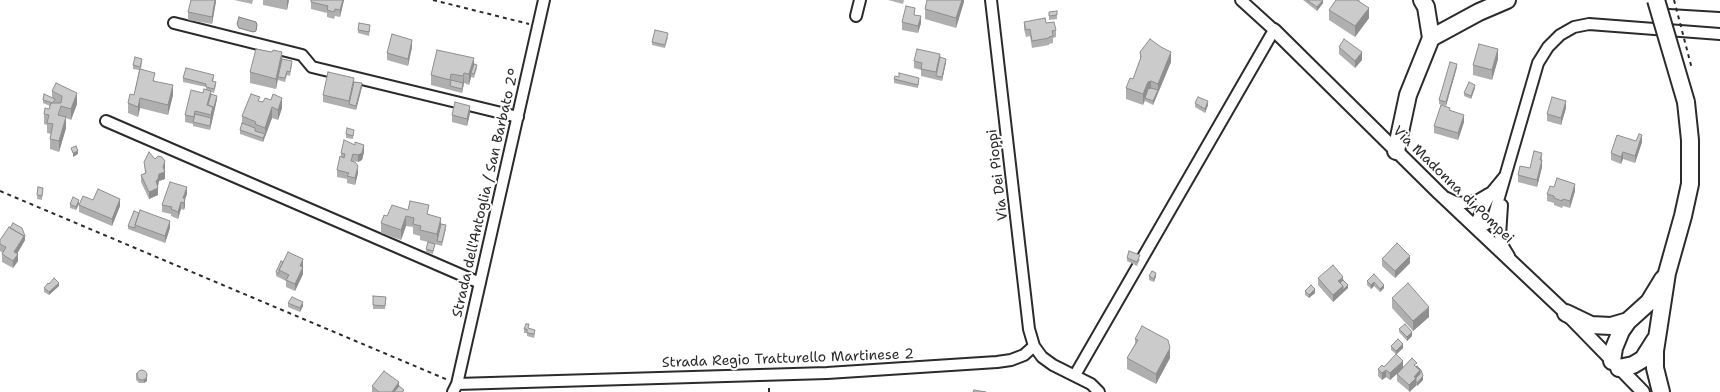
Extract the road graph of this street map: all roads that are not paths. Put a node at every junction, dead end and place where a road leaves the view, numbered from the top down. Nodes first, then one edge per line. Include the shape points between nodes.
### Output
1 (544, 0) edge
2 (860, 0) edge
3 (992, 0) edge
4 (1241, 0) edge
5 (1422, 0) edge
6 (1507, 0) edge
7 (1656, 0) edge
8 (1670, 0) edge
9 (1720, 4) edge
10 (856, 16) dead end
11 (174, 23) dead end
12 (1274, 30) junction
13 (1720, 34) edge
14 (1431, 38) junction
15 (518, 117) junction
16 (106, 121) dead end
17 (1396, 150) junction
18 (1505, 176) junction
19 (1439, 193) junction
20 (1491, 193) junction
21 (1474, 226) junction
22 (1517, 267) junction
23 (1667, 272) junction
24 (480, 284) junction
25 (1566, 313) junction
26 (1628, 321) junction
27 (1658, 334) junction
28 (1034, 346) junction
29 (1616, 365) junction
30 (1074, 375) junction
31 (455, 388) edge
32 (1099, 392) edge
33 (1642, 392) edge
34 (1661, 392) edge

1 - 15 street, Strada dell'Antoglia / San Barbato 2°
2 - 10 street
3 - 28 street, Via Dei Pioppi
4 - 12 street, Via Madonna di Pompei
5 - 14 highway via 1426,6
6 - 14 highway
7 - 23 highway, bridge via 1686,102 1690,140 1690,184
8 - 9 highway
11 - 15 street via 302,55 312,67
12 - 17 street, Via Madonna di Pompei
12 - 30 street
13 - 18 street via 1589,24 1560,35 1538,63
14 - 17 highway via 1408,95
15 - 24 street, Strada dell'Antoglia / San Barbato 2°
16 - 24 street
17 - 19 street, Via Madonna di Pompei
18 - 20 street
18 - 21 street via 1493,218 1484,225
18 - 22 street via 1500,236
19 - 20 street via 1464,203
19 - 21 street, Via Madonna di Pompei
20 - 21 street
21 - 22 street, Via Madonna di Pompei
22 - 25 street, Via Madonna di Pompei
23 - 26 highway via 1649,302
23 - 27 highway
24 - 31 street, Strada dell'Antoglia / San Barbato 2°
25 - 26 highway via 1591,325 1611,326
25 - 29 street, Via Madonna di Pompei
26 - 29 highway via 1614,348
27 - 29 highway via 1652,347 1633,366
27 - 34 highway via 1654,368
28 - 30 street via 1053,365
28 - 31 street, Strada Regio Tratturello Martinese 2 via 1012,360 921,367
29 - 33 street, Via Madonna di Pompei
30 - 32 street

